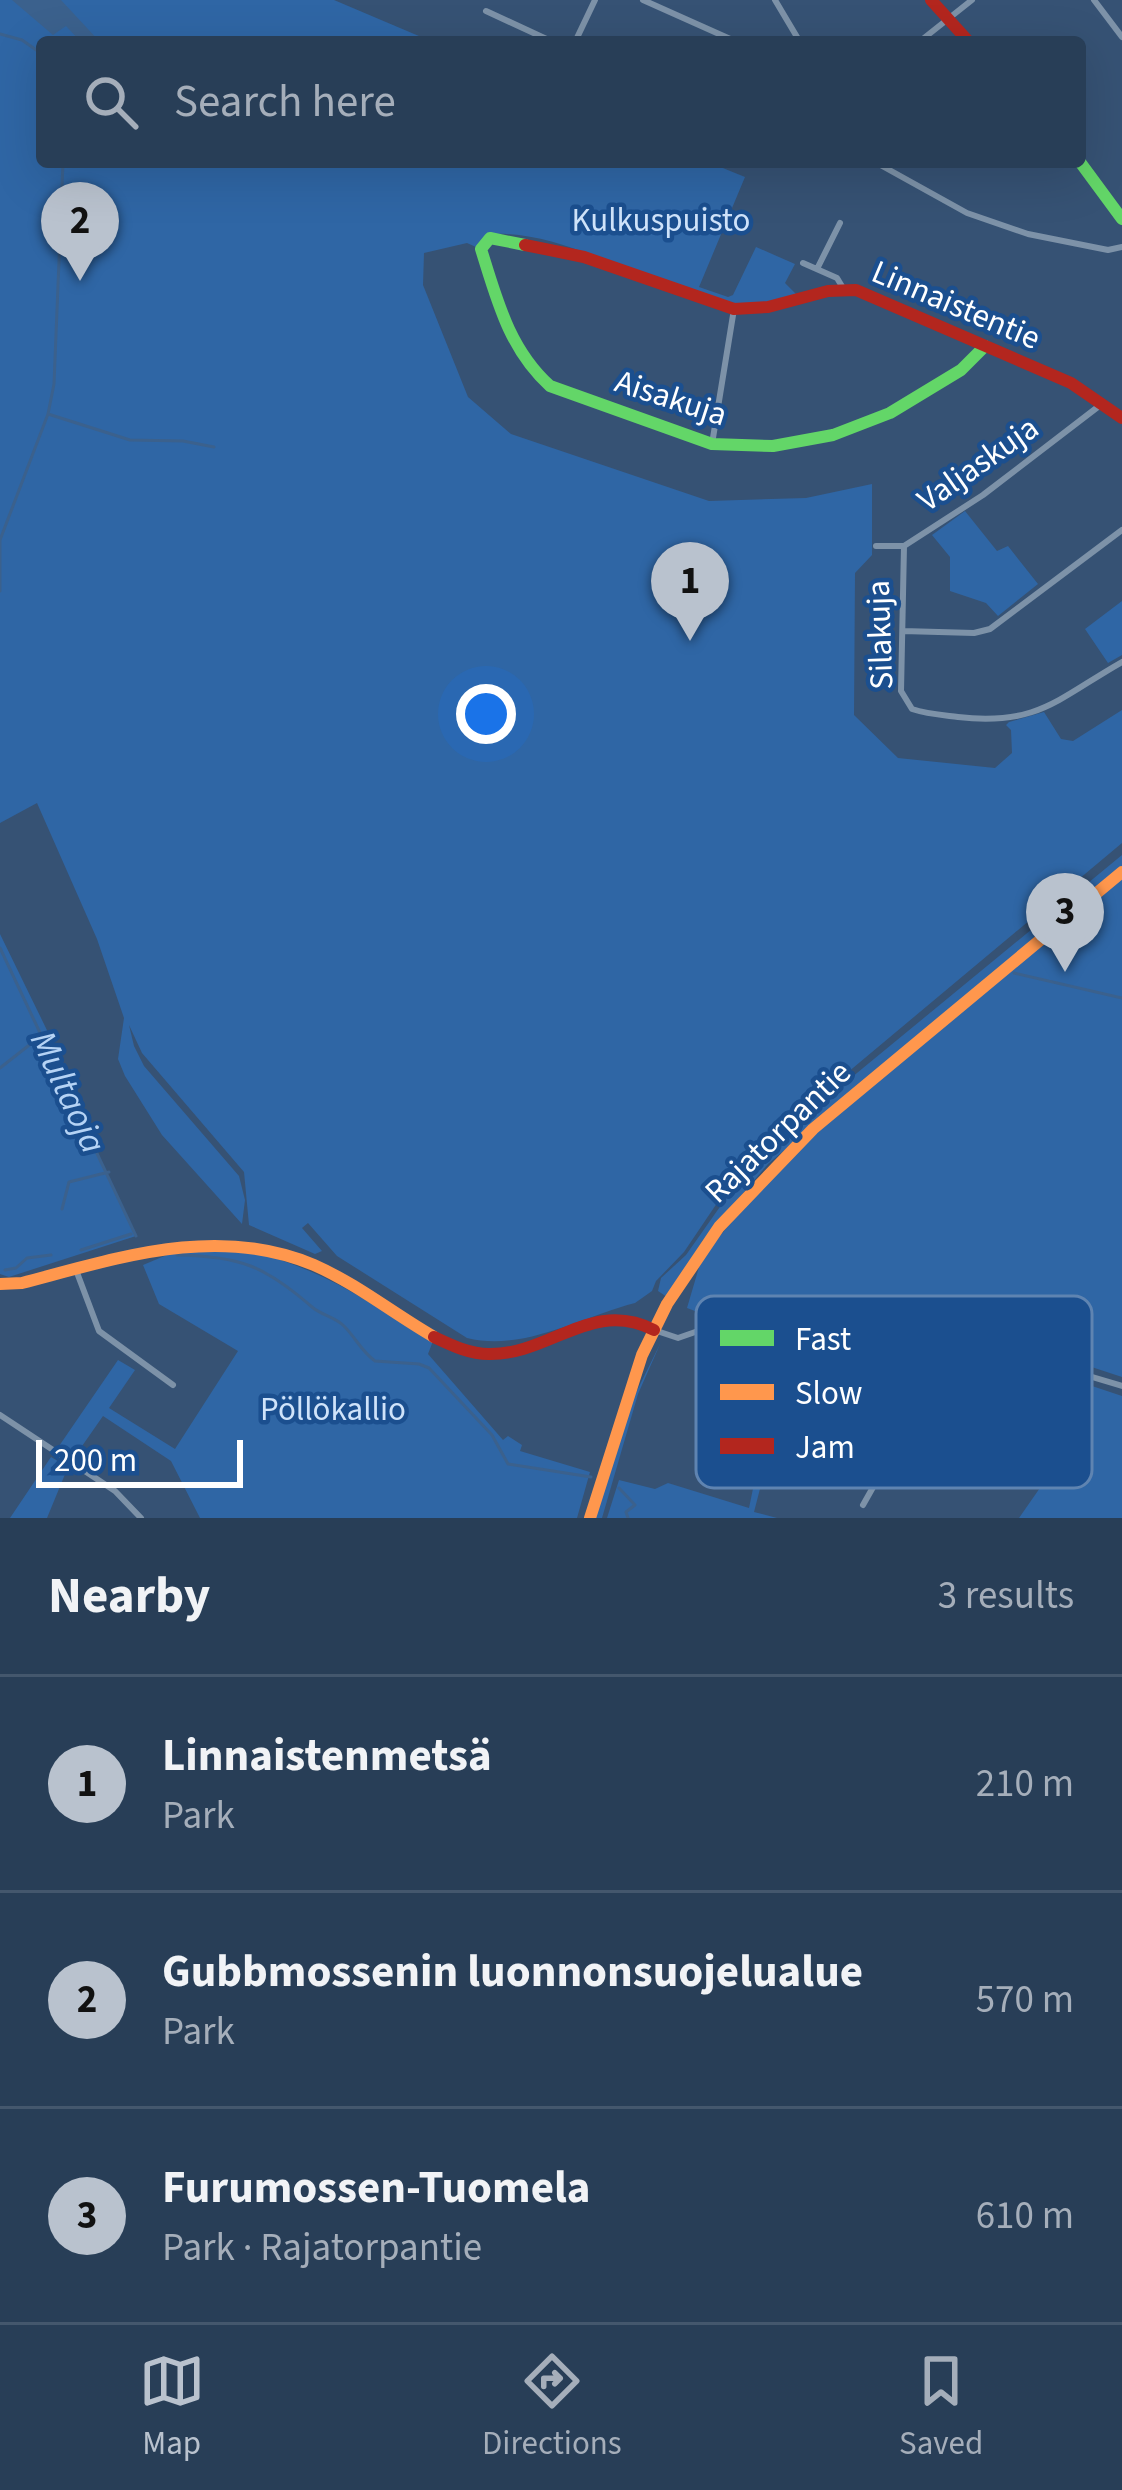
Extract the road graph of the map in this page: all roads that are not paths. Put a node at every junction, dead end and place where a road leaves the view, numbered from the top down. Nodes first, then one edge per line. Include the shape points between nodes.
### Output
1 (595, 0) edge
2 (643, 0) edge
3 (775, 0) edge
4 (932, 0) edge
5 (972, 0) edge
6 (1094, 0) edge
7 (486, 11) dead end
8 (947, 18) junction
9 (540, 36) edge
10 (578, 36) edge
11 (723, 36) edge
12 (796, 36) edge
13 (926, 36) edge
14 (964, 36) edge
15 (1122, 37) edge
16 (886, 168) edge
17 (1084, 168) edge
18 (1122, 219) edge
19 (839, 223) dead end
20 (485, 244) joint
21 (1122, 247) edge
22 (803, 263) dead end
23 (817, 269) junction
24 (843, 288) junction
25 (734, 309) junction
26 (985, 346) junction
27 (1102, 404) junction
28 (1122, 418) edge
29 (712, 443) junction
30 (1122, 530) edge
31 (876, 546) dead end
32 (904, 546) junction
33 (903, 632) junction
34 (1122, 662) edge
35 (1122, 872) edge
36 (76, 1270) junction
37 (0, 1285) edge
38 (653, 1330) junction
39 (696, 1330) edge
40 (1092, 1377) edge
41 (173, 1385) dead end
42 (1122, 1386) edge
43 (0, 1415) edge
44 (870, 1488) edge
45 (863, 1505) dead end
46 (141, 1518) edge
47 (590, 1518) edge

1 - 10 street
2 - 11 street
3 - 12 street
4 - 8 street
5 - 8 street
6 - 15 street
7 - 9 street
8 - 13 street
8 - 14 street
16 - 21 street via 1000,225
17 - 18 street
19 - 23 street
20 - 25 street, Linnaistentie via 502,238 584,256
20 - 29 street, Aisakuja via 503,315 532,373
22 - 23 street
23 - 24 street
24 - 25 street, Linnaistentie via 775,308
24 - 26 street, Linnaistentie
25 - 29 street
26 - 27 street, Linnaistentie
26 - 29 street, Aisakuja via 923,395 869,424 799,441
27 - 28 street, Linnaistentie
27 - 32 street, Valjaskuja
30 - 33 street via 990,629
31 - 32 street, Valjaskuja
32 - 33 street, Silakuja
33 - 34 street, Silakuja via 903,699 926,713 1022,718
35 - 38 street, Rajatorpantie via 759,1180 701,1250
36 - 37 street
36 - 38 street via 219,1243 314,1265 479,1353 518,1352 619,1318
36 - 41 street via 99,1330
38 - 39 street via 678,1338
38 - 47 street, Rajatorpantie
40 - 42 street
43 - 46 street via 115,1491
44 - 45 street

